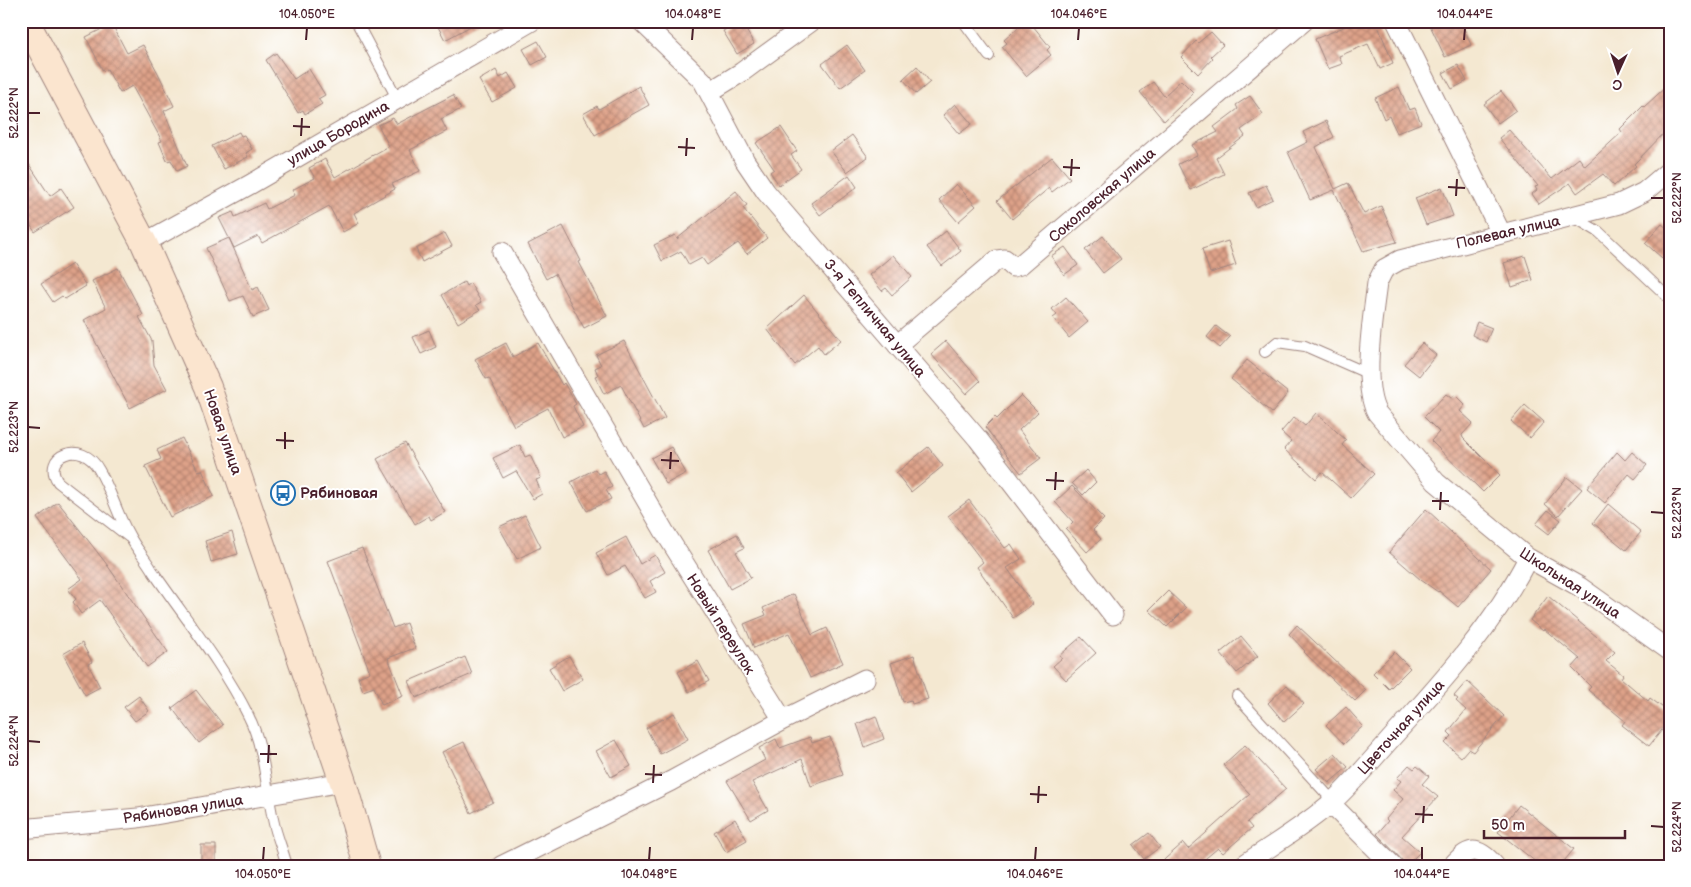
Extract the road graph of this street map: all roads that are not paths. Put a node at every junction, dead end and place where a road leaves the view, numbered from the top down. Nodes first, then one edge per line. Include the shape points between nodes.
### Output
1 (26, 21) edge
2 (356, 21) edge
3 (532, 21) edge
4 (641, 21) edge
5 (812, 21) edge
6 (963, 21) edge
7 (1304, 21) edge
8 (1396, 21) edge
9 (989, 56) dead end
10 (711, 92) junction
11 (397, 98) junction
12 (1670, 170) edge
13 (1573, 216) junction
14 (1500, 233) junction
15 (144, 243) junction
16 (502, 252) dead end
17 (1670, 299) edge
18 (1373, 314) joint
19 (897, 345) junction
20 (1266, 352) dead end
21 (1369, 374) junction
22 (129, 537) junction
23 (1528, 558) junction
24 (1113, 615) dead end
25 (1670, 651) edge
26 (865, 679) dead end
27 (1237, 696) dead end
28 (783, 720) junction
29 (343, 782) junction
30 (270, 795) junction
31 (1332, 802) junction
32 (21, 829) edge
33 (287, 866) edge
34 (367, 866) edge
35 (501, 866) edge
36 (1242, 866) edge
37 (1393, 866) edge
38 (1452, 866) edge
39 (1495, 866) edge

1 - 15 main road, Новая улица
2 - 11 lane
3 - 11 street, улица Бородина
4 - 10 street, 3-я Тепличная улица
5 - 10 street
6 - 9 lane
7 - 19 street, Соколовская улица via 1020,265 1014,267 1005,259 997,260
8 - 14 street
10 - 19 street, 3-я Тепличная улица via 732,137 766,192
11 - 15 street, улица Бородина
12 - 13 street, Полевая улица via 1634,199
13 - 14 street, Полевая улица
13 - 17 lane via 1599,232
14 - 18 street, Полевая улица via 1389,265 1378,277
15 - 29 main road, Новая улица via 208,387
16 - 28 street, Новый переулок via 664,531
18 - 21 street, Школьная улица
19 - 24 street, 3-я Тепличная улица via 978,439
20 - 21 lane via 1277,342 1293,343
21 - 23 street, Школьная улица via 1371,402 1417,461 1456,500
22 - 22 lane via 95,462 80,452 63,454 54,469 58,482
22 - 30 lane via 223,671 249,716 260,747
23 - 25 street, Школьная улица via 1580,587
23 - 31 street, Цветочная улица via 1494,617 1433,693
26 - 28 street
27 - 31 lane
28 - 35 street via 671,781
29 - 30 street, Рябиновая улица
29 - 34 main road, Новая улица
30 - 32 street, Рябиновая улица via 138,818
30 - 33 lane via 272,818
31 - 36 street, Цветочная улица
31 - 37 street
38 - 39 street via 1464,853 1475,850 1482,852

